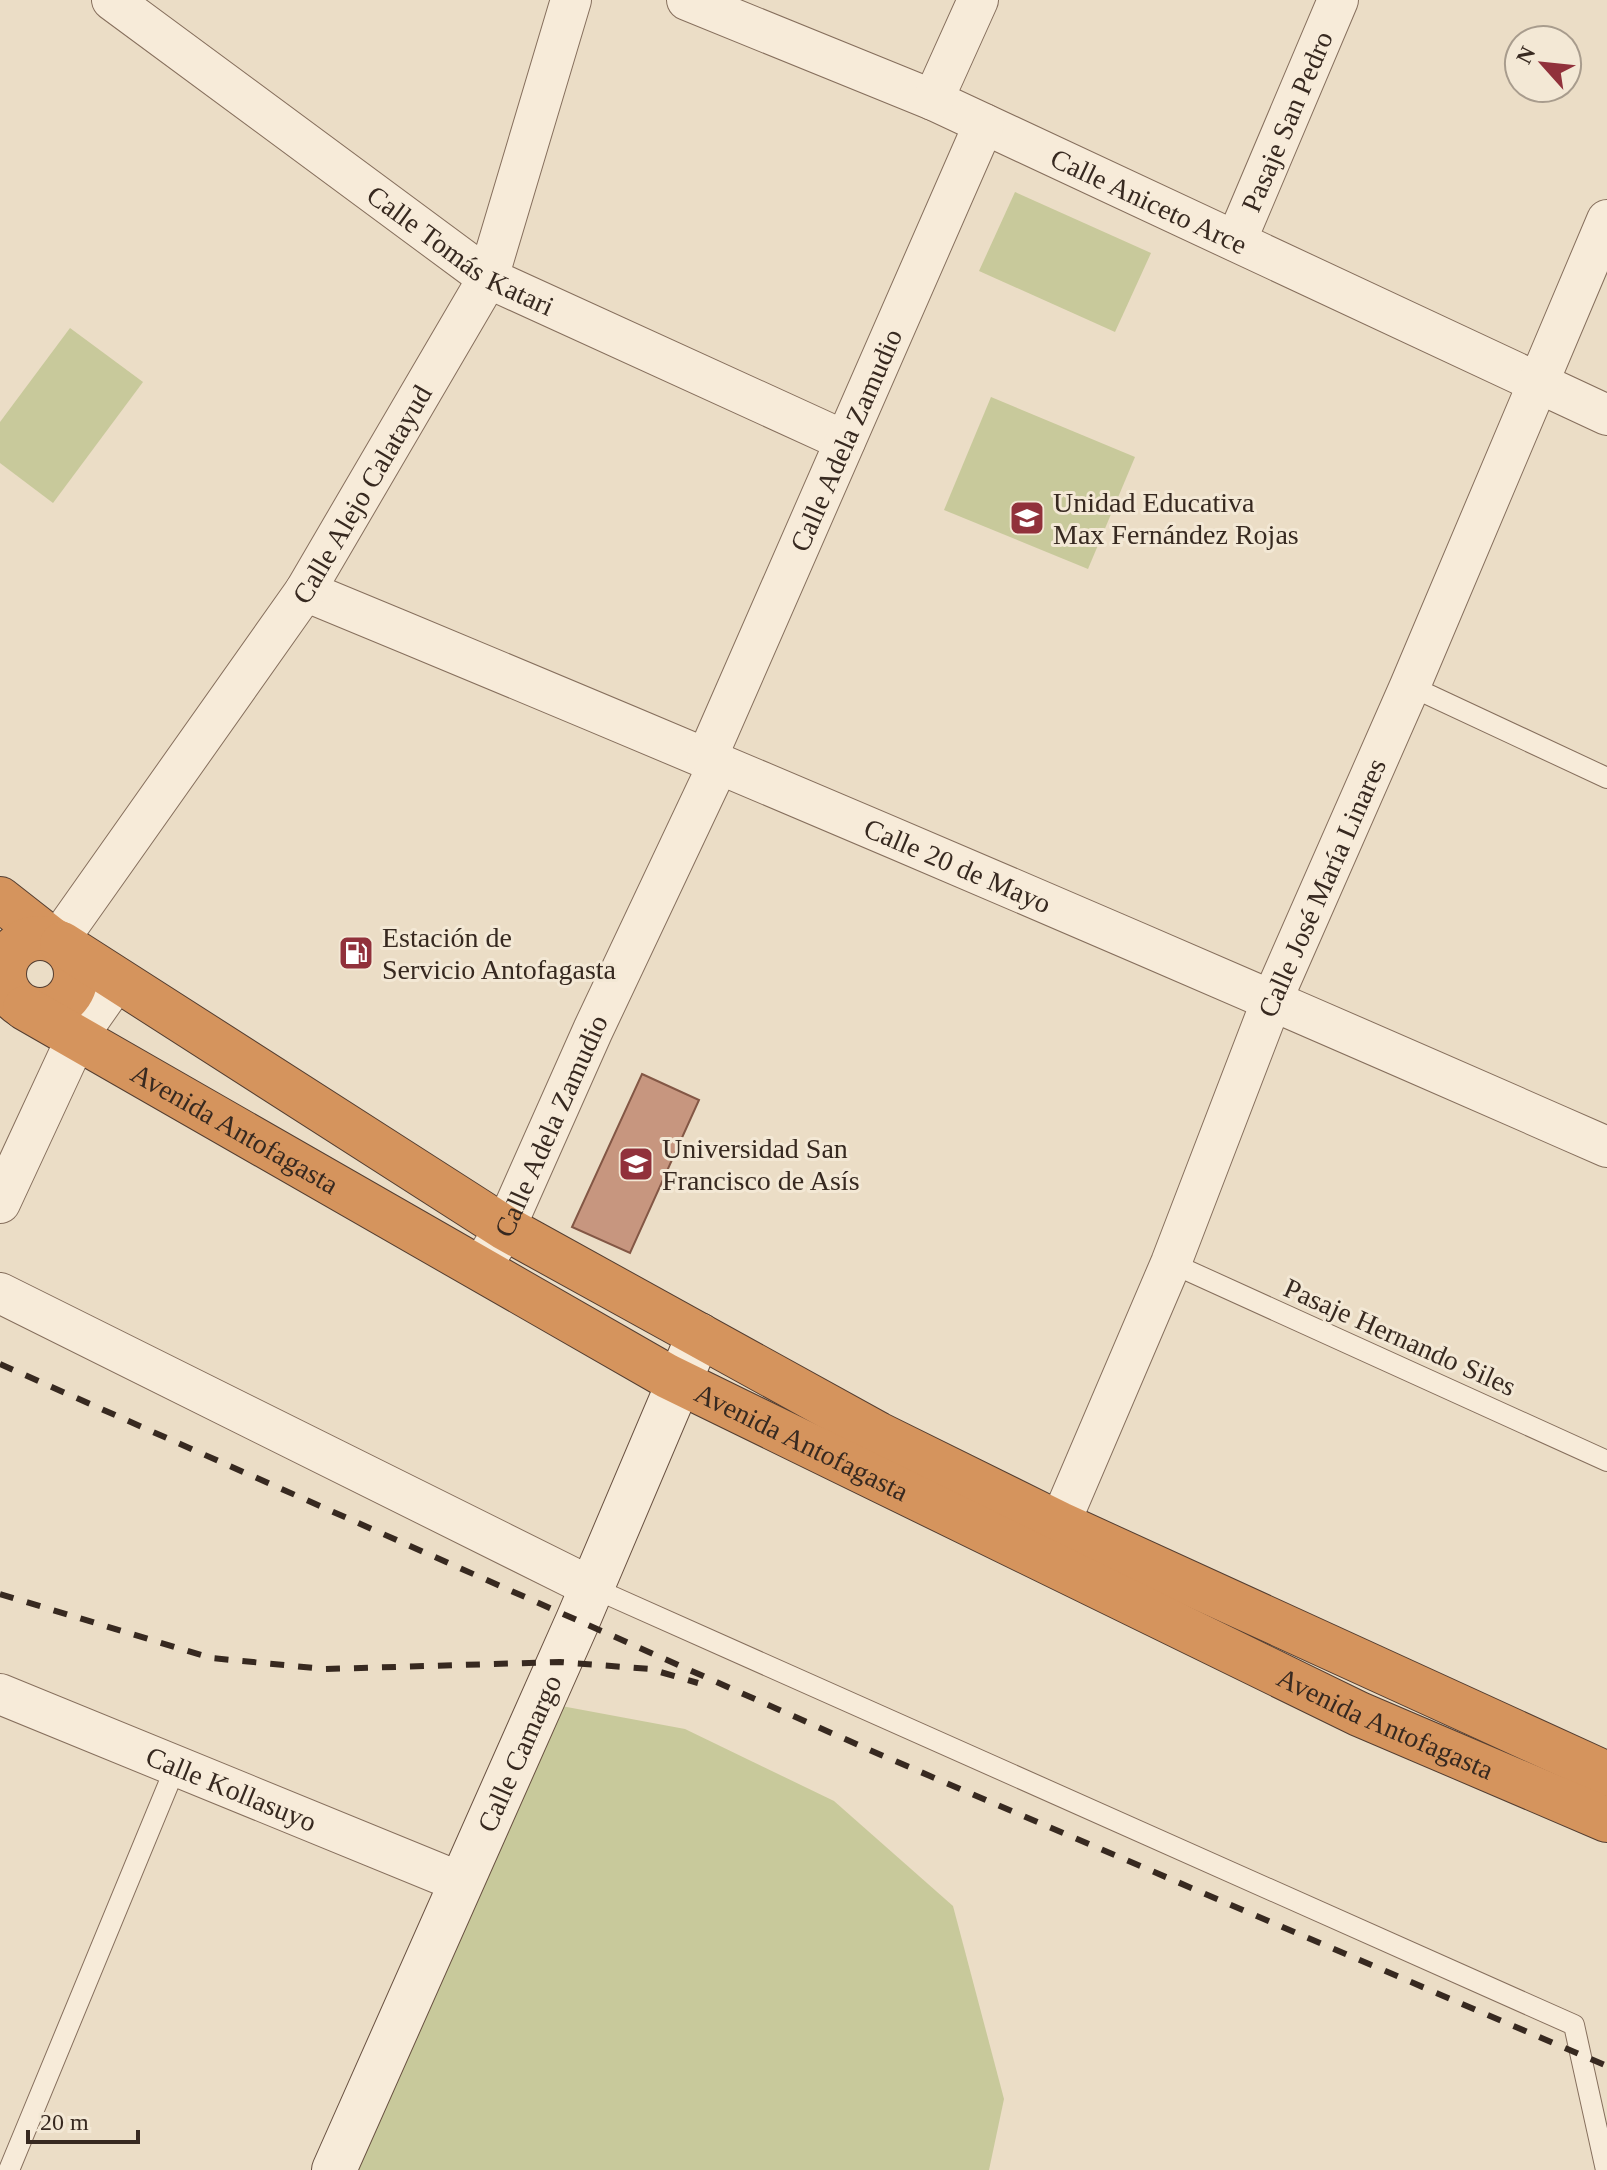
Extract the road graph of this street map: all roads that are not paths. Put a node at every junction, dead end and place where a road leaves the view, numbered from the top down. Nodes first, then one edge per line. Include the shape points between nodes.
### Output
1 (112, 0) edge
2 (571, 0) edge
3 (687, 0) edge
4 (978, 0) edge
5 (1338, 0) edge
6 (933, 100) junction
7 (984, 124) junction
8 (1607, 220) edge
9 (1236, 241) junction
10 (488, 278) junction
11 (1538, 383) junction
12 (1607, 415) edge
13 (845, 441) junction
14 (305, 591) junction
15 (1410, 686) junction
16 (713, 760) junction
17 (1607, 778) edge
18 (0, 899) edge
19 (57, 942) junction
20 (117, 980) junction
21 (13, 1000) edge
22 (1272, 1000) junction
23 (77, 1037) junction
24 (1607, 1147) edge
25 (0, 1203) edge
26 (505, 1228) junction
27 (1171, 1263) junction
28 (480, 1269) junction
29 (0, 1293) edge
30 (699, 1335) junction
31 (678, 1382) junction
32 (1607, 1461) edge
33 (1052, 1542) junction
34 (591, 1587) junction
35 (0, 1694) edge
36 (176, 1766) junction
37 (1600, 1784) edge
38 (462, 1883) junction
39 (9, 2170) edge
40 (334, 2170) edge
41 (1606, 2170) edge

1 - 10 street, Calle Tomás Katari
2 - 10 street, Calle Alejo Calatayud
3 - 6 street, Calle Aniceto Arce
4 - 6 street
5 - 9 street, Pasaje San Pedro
6 - 7 street, Calle Aniceto Arce
7 - 9 street, Calle Aniceto Arce
7 - 13 street, Calle Adela Zamudio
8 - 11 street, Calle José María Linares
9 - 11 street, Calle Aniceto Arce
10 - 13 street, Calle Tomás Katari
10 - 14 street, Calle Alejo Calatayud
11 - 12 street, Calle Aniceto Arce
11 - 15 street, Calle José María Linares
13 - 16 street, Calle Adela Zamudio
14 - 16 street, Calle 20 de Mayo
14 - 19 street, Calle Alejo Calatayud
15 - 17 lane
15 - 22 street, Calle José María Linares
16 - 22 street, Calle 20 de Mayo
16 - 26 street, Calle Adela Zamudio
18 - 19 highway, Avenida Antofagasta
19 - 20 highway, Avenida Antofagasta
19 - 21 highway via 76,964 69,998 37,1011
20 - 23 street
20 - 26 highway, Avenida Antofagasta
21 - 23 highway, Avenida Antofagasta
22 - 24 street, Calle 20 de Mayo
22 - 27 street, Calle José María Linares
23 - 25 street
23 - 28 highway, Avenida Antofagasta
26 - 28 street, Calle Adela Zamudio
26 - 30 highway, Avenida Antofagasta
27 - 32 lane, Pasaje Hernando Siles
27 - 33 street, Calle José María Linares
28 - 31 highway, Avenida Antofagasta
29 - 34 street
30 - 31 main road, Calle Camargo
30 - 33 highway, Avenida Antofagasta via 878,1434
31 - 33 highway, Avenida Antofagasta
31 - 34 main road, Calle Camargo
33 - 37 highway, Avenida Antofagasta
34 - 38 main road, Calle Camargo
34 - 41 lane via 1574,2025
35 - 36 street, Calle Kollasuyo
36 - 38 street, Calle Kollasuyo
36 - 39 lane
38 - 40 main road, Calle Camargo

